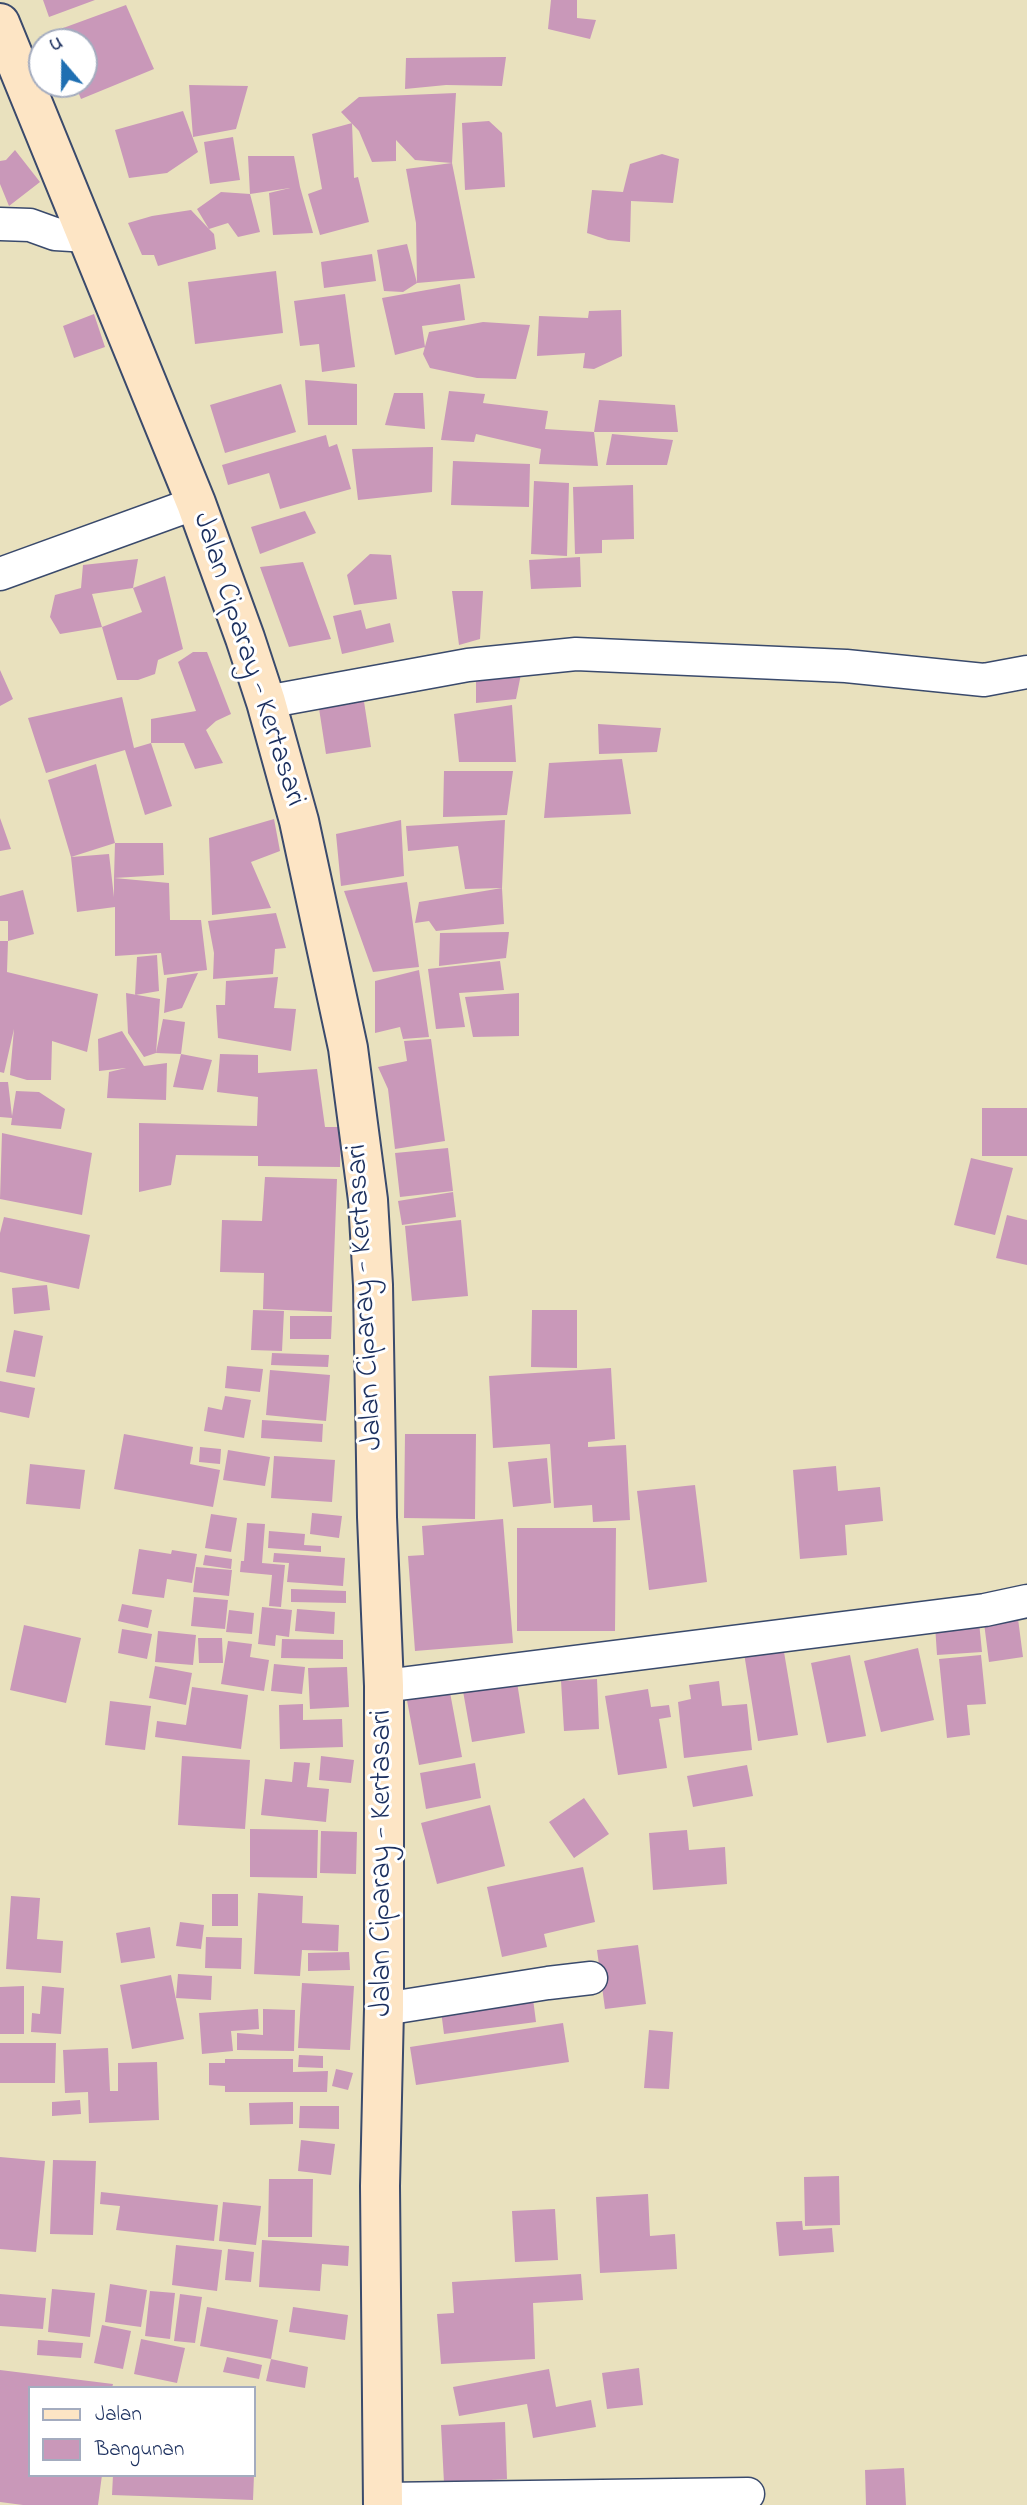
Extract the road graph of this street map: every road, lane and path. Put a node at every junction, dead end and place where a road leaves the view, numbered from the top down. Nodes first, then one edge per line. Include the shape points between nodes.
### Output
1 (0, 23) edge
2 (0, 224) edge
3 (89, 236) junction
4 (196, 503) junction
5 (0, 574) edge
6 (1027, 672) edge
7 (267, 702) junction
8 (1027, 1601) edge
9 (384, 1686) junction
10 (591, 1978) dead end
11 (384, 2009) junction
12 (748, 2494) dead end
13 (383, 2502) edge

1 - 3 main road, Jalan Ciparay - Kertasari
2 - 3 street
3 - 4 main road, Jalan Ciparay - Kertasari
4 - 5 street
4 - 7 main road, Jalan Ciparay - Kertasari
6 - 7 street via 984,680 846,666 576,654 468,665
7 - 9 main road, Jalan Ciparay - Kertasari via 299,821 348,1048 368,1200
8 - 9 street
9 - 11 main road, Jalan Ciparay - Kertasari
10 - 11 street
11 - 13 main road, Jalan Ciparay - Kertasari via 380,2186
12 - 13 street

